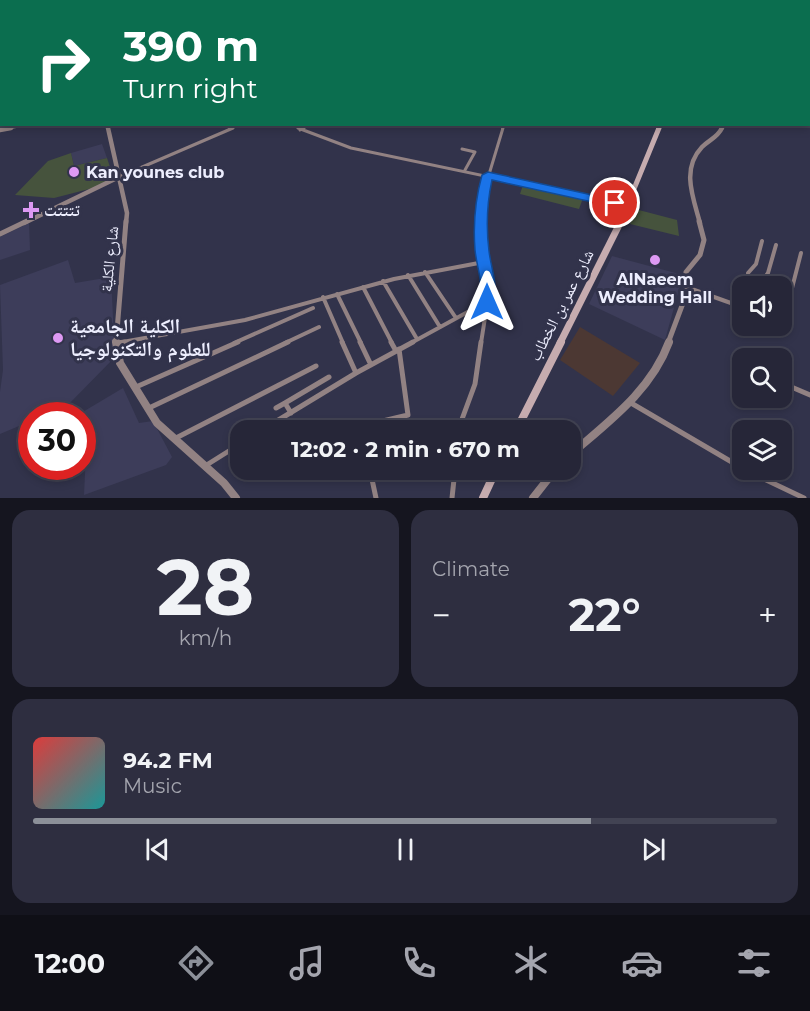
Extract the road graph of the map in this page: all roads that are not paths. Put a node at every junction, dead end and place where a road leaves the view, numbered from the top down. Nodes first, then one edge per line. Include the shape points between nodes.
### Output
1 (19, 126) edge
2 (107, 126) edge
3 (237, 126) edge
4 (293, 126) edge
5 (307, 126) edge
6 (503, 126) edge
7 (659, 126) edge
8 (723, 126) edge
9 (0, 130) edge
10 (300, 130) junction
11 (462, 149) dead end
12 (465, 170) junction
13 (488, 175) junction
14 (119, 177) junction
15 (628, 206) junction
16 (0, 234) edge
17 (762, 241) dead end
18 (776, 245) dead end
19 (801, 253) dead end
20 (484, 262) junction
21 (425, 272) junction
22 (748, 273) dead end
23 (408, 275) junction
24 (766, 276) edge
25 (383, 282) junction
26 (363, 287) junction
27 (686, 287) junction
28 (792, 288) edge
29 (337, 294) junction
30 (323, 297) junction
31 (487, 302) junction
32 (732, 303) edge
33 (313, 308) dead end
34 (456, 318) junction
35 (319, 327) dead end
36 (440, 327) junction
37 (417, 339) junction
38 (116, 344) junction
39 (397, 350) junction
40 (371, 364) junction
41 (316, 366) dead end
42 (356, 373) junction
43 (329, 377) dead end
44 (136, 387) junction
45 (792, 387) edge
46 (810, 395) edge
47 (285, 403) junction
48 (631, 403) junction
49 (148, 408) junction
50 (276, 408) dead end
51 (291, 413) junction
52 (279, 420) edge
53 (387, 420) edge
54 (462, 420) edge
55 (521, 420) edge
56 (175, 439) junction
57 (581, 446) edge
58 (230, 450) edge
59 (732, 462) edge
60 (204, 466) junction
61 (372, 480) edge
62 (454, 480) edge
63 (491, 480) edge
64 (547, 480) edge
65 (767, 480) edge
66 (236, 498) edge
67 (376, 498) edge
68 (452, 498) edge
69 (483, 498) edge
70 (533, 498) edge
71 (804, 498) edge

1 - 9 street
2 - 14 street, شارع الكلية
3 - 14 street
4 - 10 street
5 - 10 street
6 - 13 street
7 - 15 main road, شارع عمر بن الخطاب
8 - 27 street via 702,147 690,168 689,179 704,240 700,255 686,272
10 - 12 street via 351,148
11 - 12 street via 475,152
12 - 13 street
13 - 15 street
13 - 20 street via 481,201
14 - 16 street
14 - 38 street, شارع الكلية via 127,213
15 - 55 main road, شارع عمر بن الخطاب
17 - 22 street via 756,264
18 - 24 street
19 - 28 street
20 - 21 street
20 - 31 street via 490,286
21 - 23 street
21 - 34 street
23 - 25 street
23 - 36 street
25 - 26 street
25 - 37 street
26 - 29 street
26 - 39 street
27 - 32 street
27 - 48 street via 665,352
29 - 30 street
29 - 40 street
30 - 38 street via 245,320
30 - 42 street
31 - 34 street
31 - 54 street via 475,384
33 - 44 street
34 - 36 street
35 - 49 street
36 - 37 street
37 - 39 street
38 - 44 street, شارع الكلية via 120,363
39 - 40 street
39 - 53 street via 408,415
40 - 42 street
41 - 56 street
42 - 51 street
43 - 47 street
44 - 49 street, شارع الكلية
45 - 46 street
47 - 50 street
47 - 51 street
48 - 57 street
48 - 59 street
49 - 56 street, شارع الكلية via 157,423
51 - 52 street
56 - 60 street, شارع الكلية
58 - 60 street
60 - 66 street, شارع الكلية
61 - 67 street
62 - 68 street
63 - 69 main road
64 - 70 street
65 - 71 street

